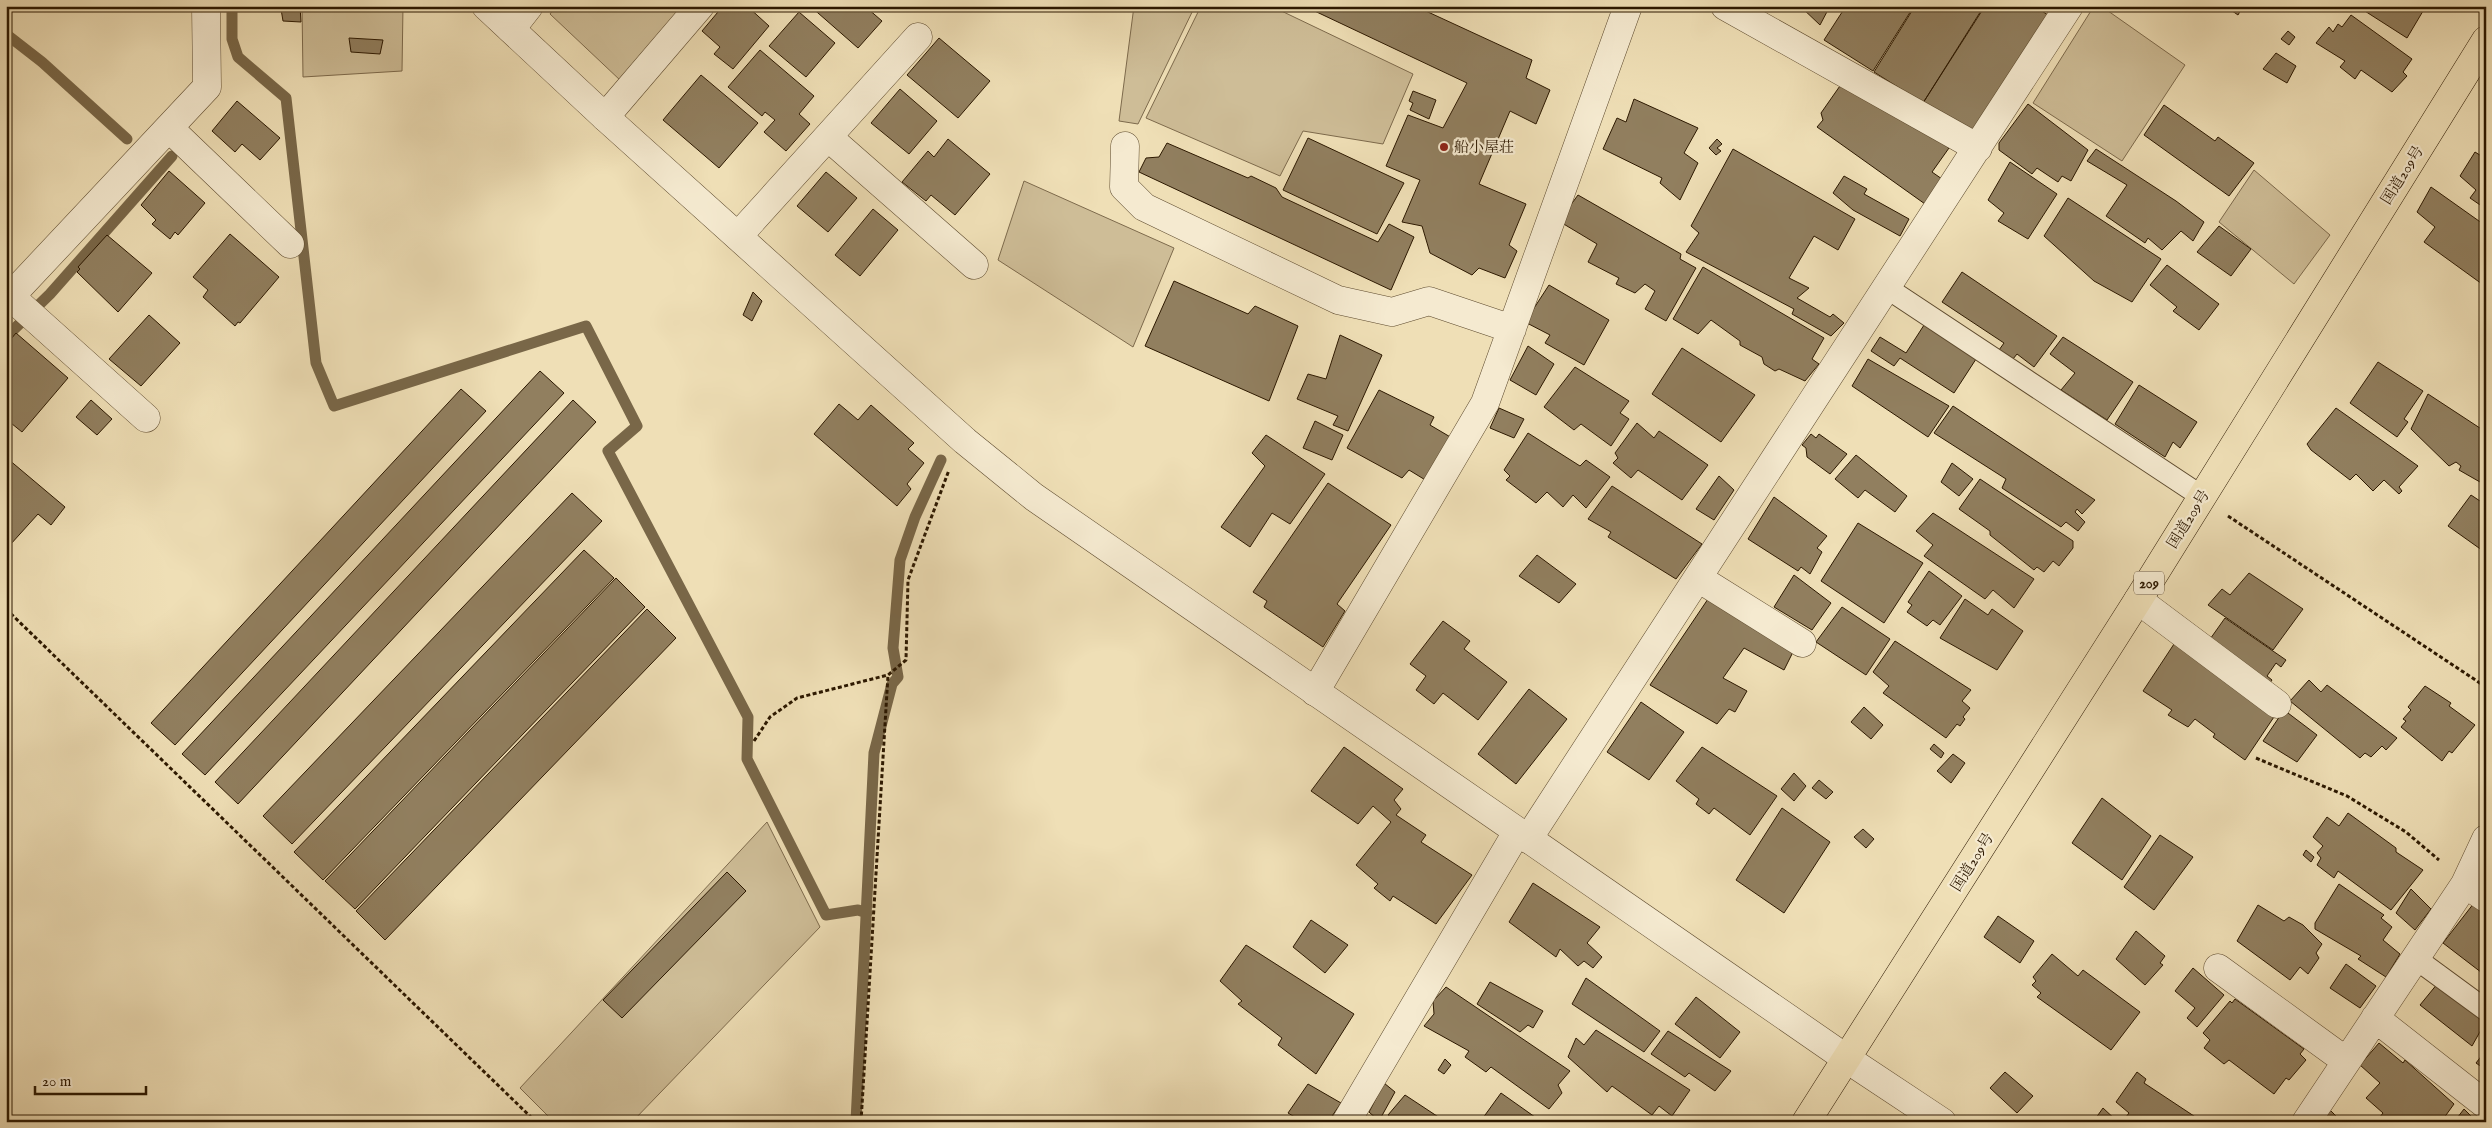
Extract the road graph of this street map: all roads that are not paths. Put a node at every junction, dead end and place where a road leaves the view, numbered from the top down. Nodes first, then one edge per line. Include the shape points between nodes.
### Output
1 (206, 6) edge
2 (486, 6) edge
3 (529, 6) edge
4 (700, 6) edge
5 (1628, 6) edge
6 (1725, 6) edge
7 (2069, 6) edge
8 (511, 30) junction
9 (918, 37) dead end
10 (2486, 40) edge
11 (605, 117) junction
12 (169, 128) junction
13 (828, 137) junction
14 (1125, 146) dead end
15 (1978, 148) junction
16 (738, 236) junction
17 (290, 244) dead end
18 (974, 265) dead end
19 (1887, 288) junction
20 (8, 299) edge
21 (1512, 329) junction
22 (146, 418) dead end
23 (2201, 496) junction
24 (1698, 578) junction
25 (2138, 600) junction
26 (1802, 643) dead end
27 (1315, 692) junction
28 (2276, 704) dead end
29 (1523, 835) junction
30 (2486, 839) edge
31 (2476, 891) edge
32 (2415, 958) junction
33 (2218, 968) dead end
34 (2486, 1010) edge
35 (2375, 1018) junction
36 (1847, 1059) junction
37 (2346, 1061) junction
38 (2486, 1105) edge
39 (1346, 1122) edge
40 (1806, 1122) edge
41 (1942, 1122) edge
42 (2306, 1122) edge

1 - 12 street via 207,87
2 - 8 street
3 - 8 street
4 - 11 street
5 - 21 street
6 - 15 street
7 - 15 street
8 - 11 street
9 - 13 street
10 - 23 highway, 国道209号 / 209
11 - 16 street
12 - 17 street
12 - 20 street
13 - 16 street
13 - 18 street
14 - 21 street via 1124,188 1144,207 1338,300 1392,312 1429,301
15 - 19 street
16 - 27 street via 965,441 1034,496
19 - 23 lane
19 - 24 street
20 - 22 street
21 - 27 street via 1485,403
23 - 25 highway, 国道209号 / 209
24 - 26 street
24 - 29 street
25 - 28 street
25 - 36 highway, 国道209号 / 209
27 - 29 street
29 - 36 street
29 - 39 street
30 - 31 street
31 - 32 street
32 - 34 lane
32 - 35 street
33 - 37 street
35 - 37 street
35 - 38 street
36 - 40 highway, 国道209号 / 209
36 - 41 street
37 - 42 street

